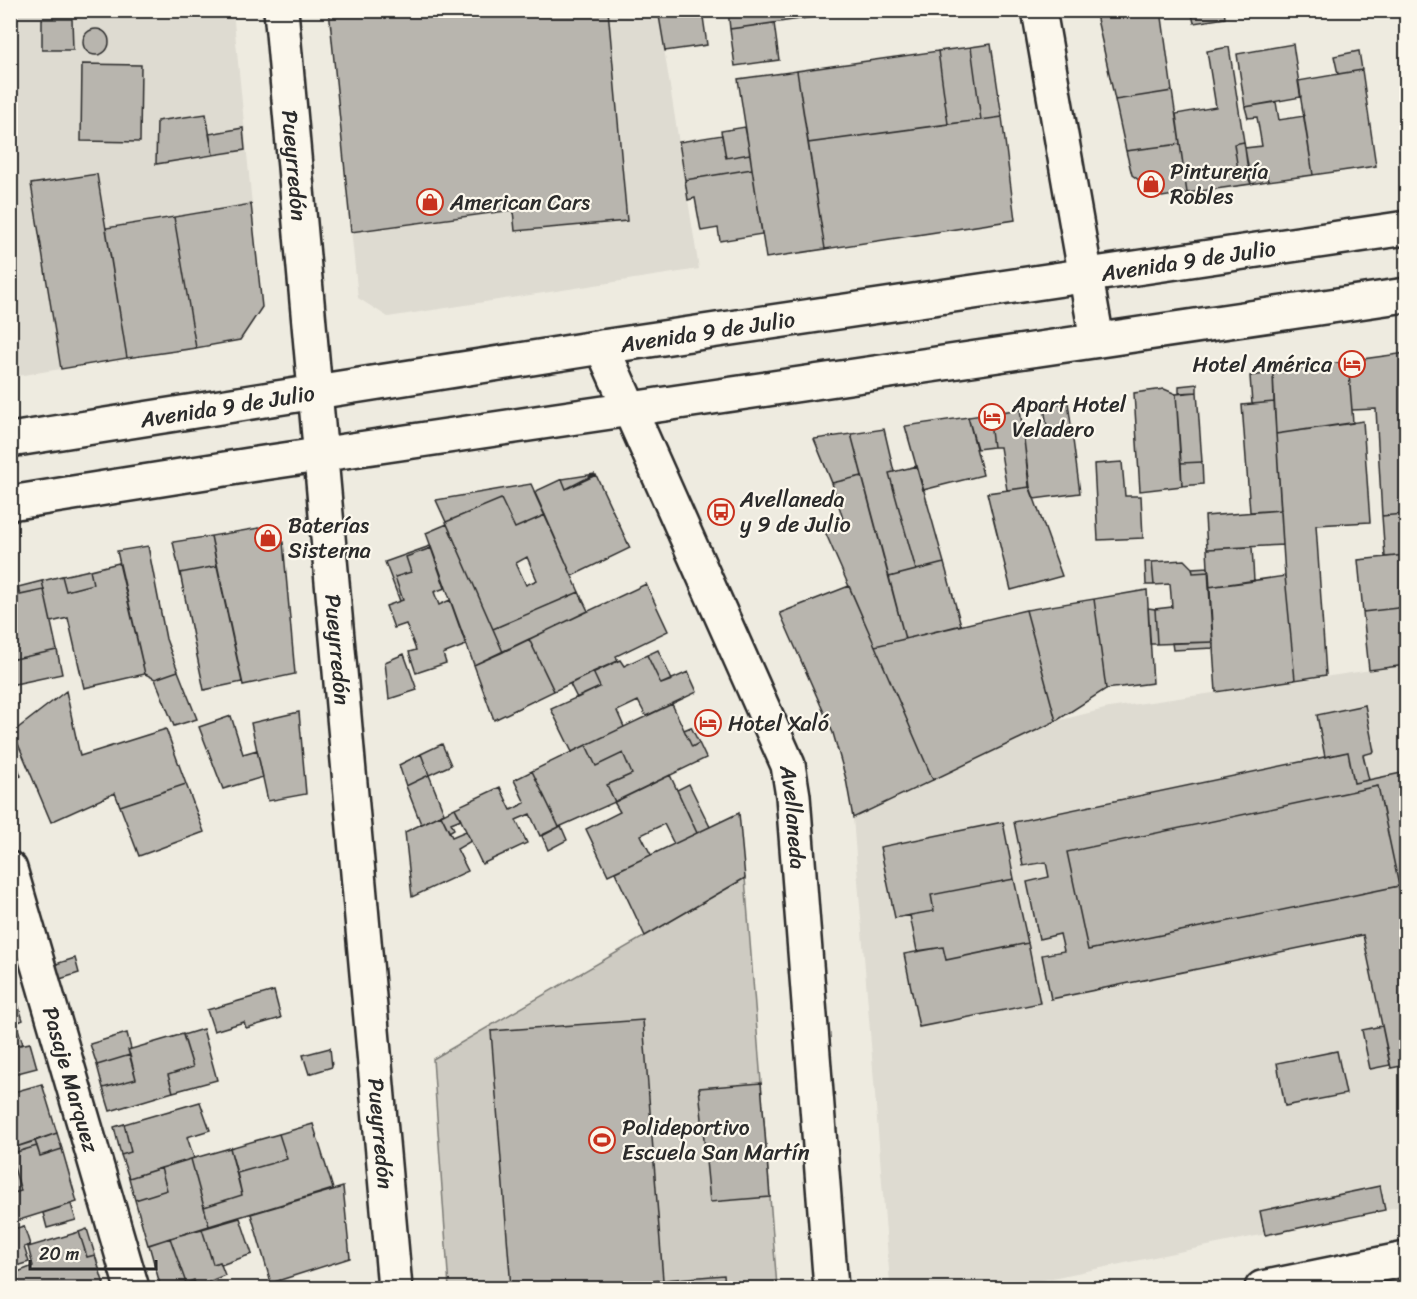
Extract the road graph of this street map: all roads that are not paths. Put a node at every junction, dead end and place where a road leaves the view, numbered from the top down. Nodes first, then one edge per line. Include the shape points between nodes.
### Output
1 (281, 10) edge
2 (1039, 10) edge
3 (1407, 228) edge
4 (1086, 274) junction
5 (1407, 296) edge
6 (1097, 340) junction
7 (602, 347) junction
8 (316, 392) junction
9 (630, 409) junction
10 (10, 440) edge
11 (321, 454) junction
12 (10, 503) edge
13 (10, 868) edge
14 (1407, 1259) edge
15 (132, 1288) edge
16 (395, 1288) edge
17 (831, 1288) edge
18 (1262, 1288) edge

1 - 8 street, Pueyrredón
2 - 4 street
3 - 4 street, Avenida 9 de Julio
4 - 6 street
4 - 7 street, Avenida 9 de Julio
5 - 6 street
6 - 9 street
7 - 8 street, Avenida 9 de Julio
7 - 9 street, Avellaneda
8 - 10 street, Avenida 9 de Julio
8 - 11 street, Pueyrredón
9 - 11 street
9 - 17 street, Avellaneda via 788,765
11 - 12 street
11 - 16 street, Pueyrredón
13 - 15 street, Pasaje Marquez
14 - 18 street

